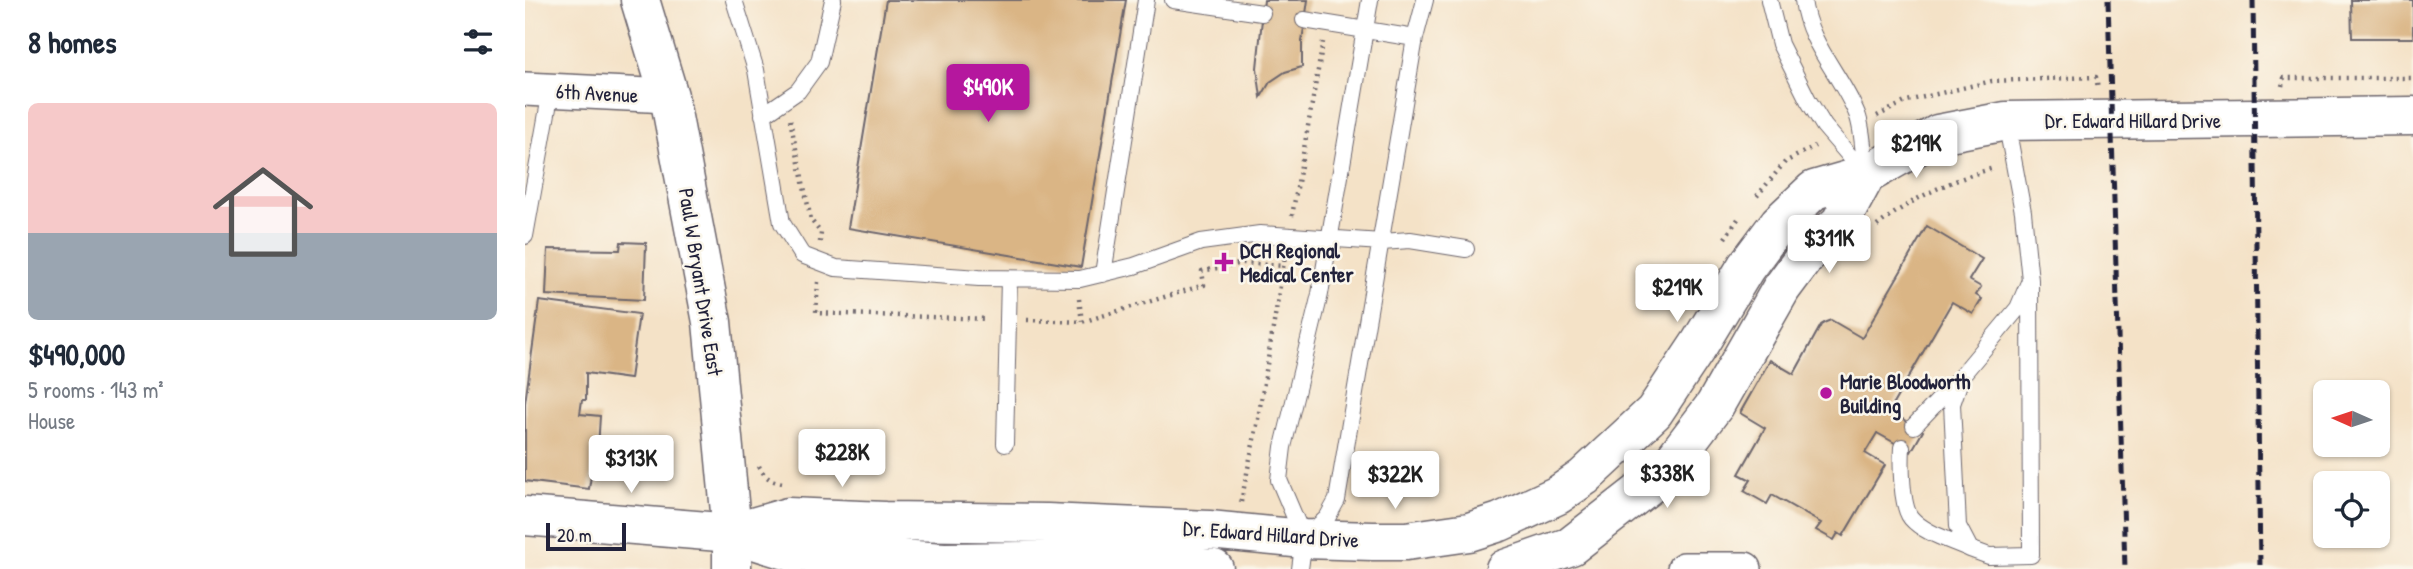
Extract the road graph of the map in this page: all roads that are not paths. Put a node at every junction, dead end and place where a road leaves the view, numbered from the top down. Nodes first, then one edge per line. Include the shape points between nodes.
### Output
1 (640, 0) edge
2 (734, 0) edge
3 (834, 0) edge
4 (1146, 0) edge
5 (1173, 0) edge
6 (1370, 0) edge
7 (1425, 0) edge
8 (1769, 0) edge
9 (1803, 0) edge
10 (1262, 13) dead end
11 (1304, 20) dead end
12 (1365, 31) junction
13 (1415, 38) junction
14 (538, 90) edge
15 (669, 96) junction
16 (763, 115) junction
17 (2413, 116) edge
18 (2006, 121) junction
19 (1866, 175) junction
20 (525, 236) edge
21 (1330, 239) junction
22 (1382, 242) junction
23 (1466, 249) dead end
24 (1103, 274) junction
25 (1009, 279) junction
26 (2030, 280) junction
27 (1962, 376) junction
28 (1914, 426) dead end
29 (1005, 444) dead end
30 (1902, 447) dead end
31 (525, 516) edge
32 (1297, 538) edge
33 (1970, 549) junction
34 (732, 551) edge
35 (2031, 562) edge
36 (1214, 569) edge
37 (1505, 569) edge
38 (1684, 569) edge
39 (1745, 569) edge

1 - 15 street, Paul W Bryant Drive East
2 - 16 lane via 756,70
3 - 16 lane via 819,62 798,90
4 - 24 lane
5 - 10 lane
6 - 12 lane
7 - 13 lane
8 - 19 lane via 1780,44 1808,100
9 - 19 lane via 1805,17 1820,50 1859,117
11 - 12 lane
12 - 13 lane
12 - 21 lane
13 - 22 lane
14 - 15 street, 6th Avenue
14 - 20 lane
15 - 34 street, Paul W Bryant Drive East via 712,322
16 - 25 lane via 782,223 802,255 837,268
17 - 18 street, Dr. Edward Hillard Drive
18 - 19 street, Dr. Edward Hillard Drive via 1938,134
18 - 26 lane
19 - 32 street, Dr. Edward Hillard Drive via 1814,190 1779,223 1654,412 1584,477 1557,495 1469,532 1406,541
19 - 37 street via 1840,223 1813,246 1781,289 1715,405 1662,475 1571,546
21 - 22 lane
21 - 24 lane via 1260,234 1201,242
21 - 32 lane via 1279,480
22 - 23 lane via 1410,240
22 - 32 lane via 1337,500 1327,518
24 - 25 lane via 1080,279
25 - 29 lane
26 - 27 lane via 2018,308
26 - 35 lane
27 - 28 lane
27 - 33 lane via 1952,404 1958,526
30 - 33 lane via 1901,475 1909,516 1924,529
31 - 34 street, Dr. Edward Hillard Drive
32 - 34 street, Dr. Edward Hillard Drive via 1075,524 788,517
33 - 35 lane
34 - 36 street, Dr. Edward Hillard Drive via 944,562 1110,560
38 - 39 street

